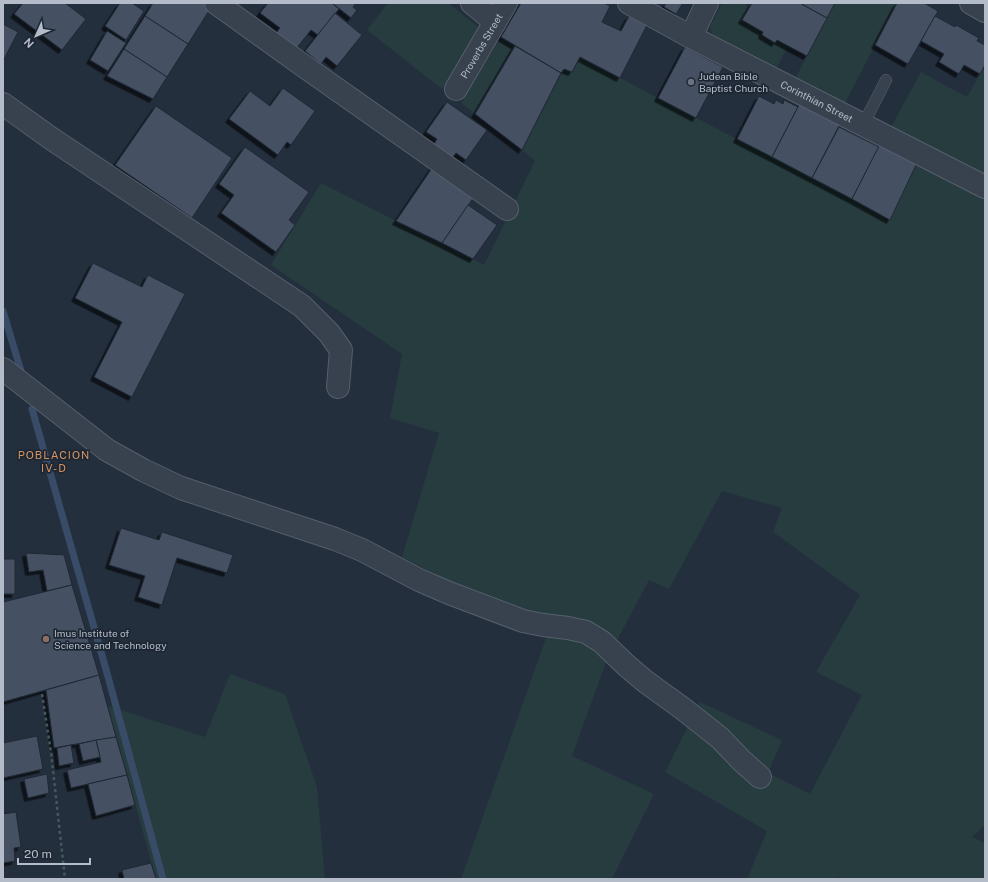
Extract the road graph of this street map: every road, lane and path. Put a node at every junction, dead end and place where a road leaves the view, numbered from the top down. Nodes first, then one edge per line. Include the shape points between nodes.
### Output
1 (216, 3) edge
2 (472, 3) edge
3 (506, 3) edge
4 (629, 3) edge
5 (708, 3) edge
6 (971, 3) edge
7 (985, 11) edge
8 (495, 22) junction
9 (691, 37) junction
10 (886, 80) dead end
11 (456, 89) dead end
12 (3, 104) edge
13 (863, 125) junction
14 (985, 188) edge
15 (506, 209) dead end
16 (3, 368) edge
17 (338, 387) dead end
18 (42, 694) dead end
19 (760, 777) dead end
20 (64, 879) edge

1 - 15 street
2 - 8 street
3 - 8 street, Proverbs Street
4 - 9 street, Corinthian Street
5 - 9 street
6 - 7 street
8 - 11 street, Proverbs Street
9 - 13 street, Corinthian Street
10 - 13 lane
12 - 17 street via 302,306 329,333 341,350
13 - 14 street, Corinthian Street
16 - 19 street via 107,450 181,488 335,539 419,580 517,619 543,626 586,632 602,642 646,682 720,738
18 - 20 path via 51,752

